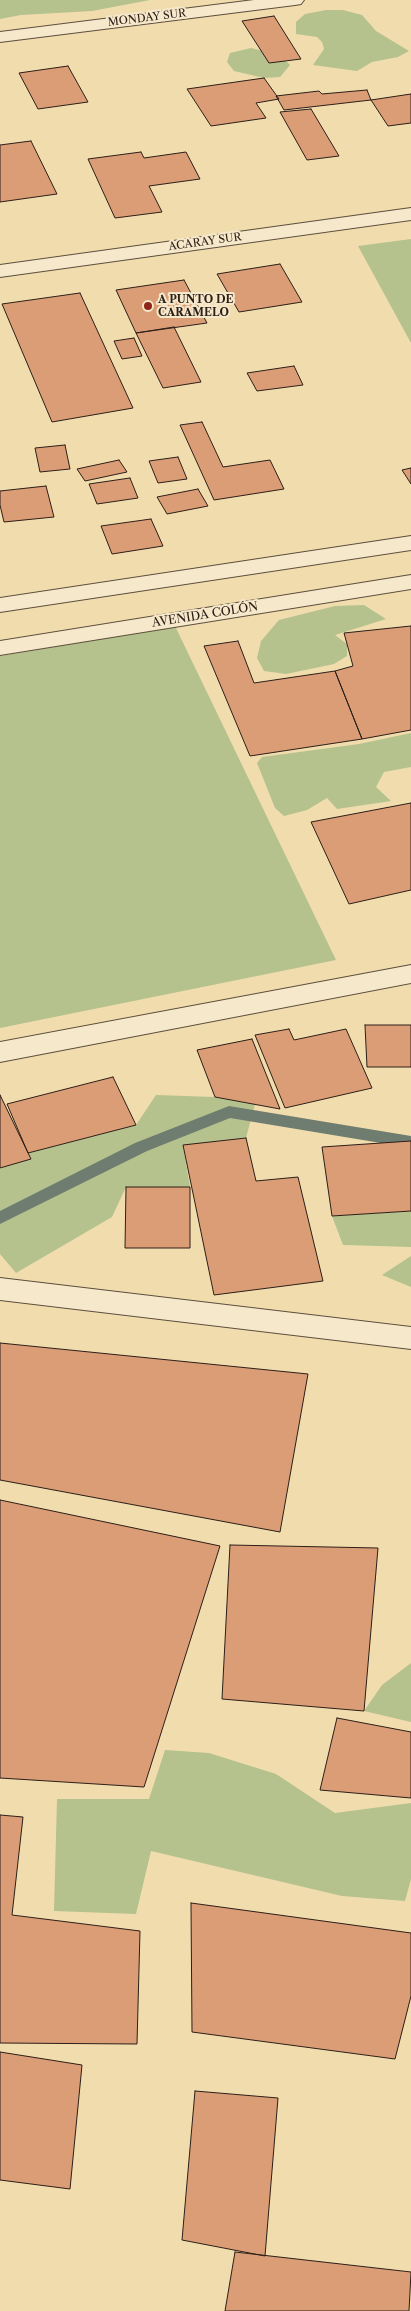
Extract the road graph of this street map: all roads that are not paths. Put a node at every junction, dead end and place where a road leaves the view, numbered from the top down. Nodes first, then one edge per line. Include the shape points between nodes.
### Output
1 (295, 0) edge
2 (213, 5) edge
3 (0, 37) edge
4 (411, 214) edge
5 (0, 271) edge
6 (411, 543) edge
7 (411, 582) edge
8 (0, 605) edge
9 (0, 648) edge
10 (411, 974) edge
11 (0, 1052) edge
12 (0, 1289) edge
13 (411, 1338) edge

1 - 2 street, MONDAY SUR
2 - 3 street, MONDAY SUR
4 - 5 street, ACARAY SUR
6 - 8 street
7 - 9 street, AVENIDA COLÓN
10 - 11 street
12 - 13 street

